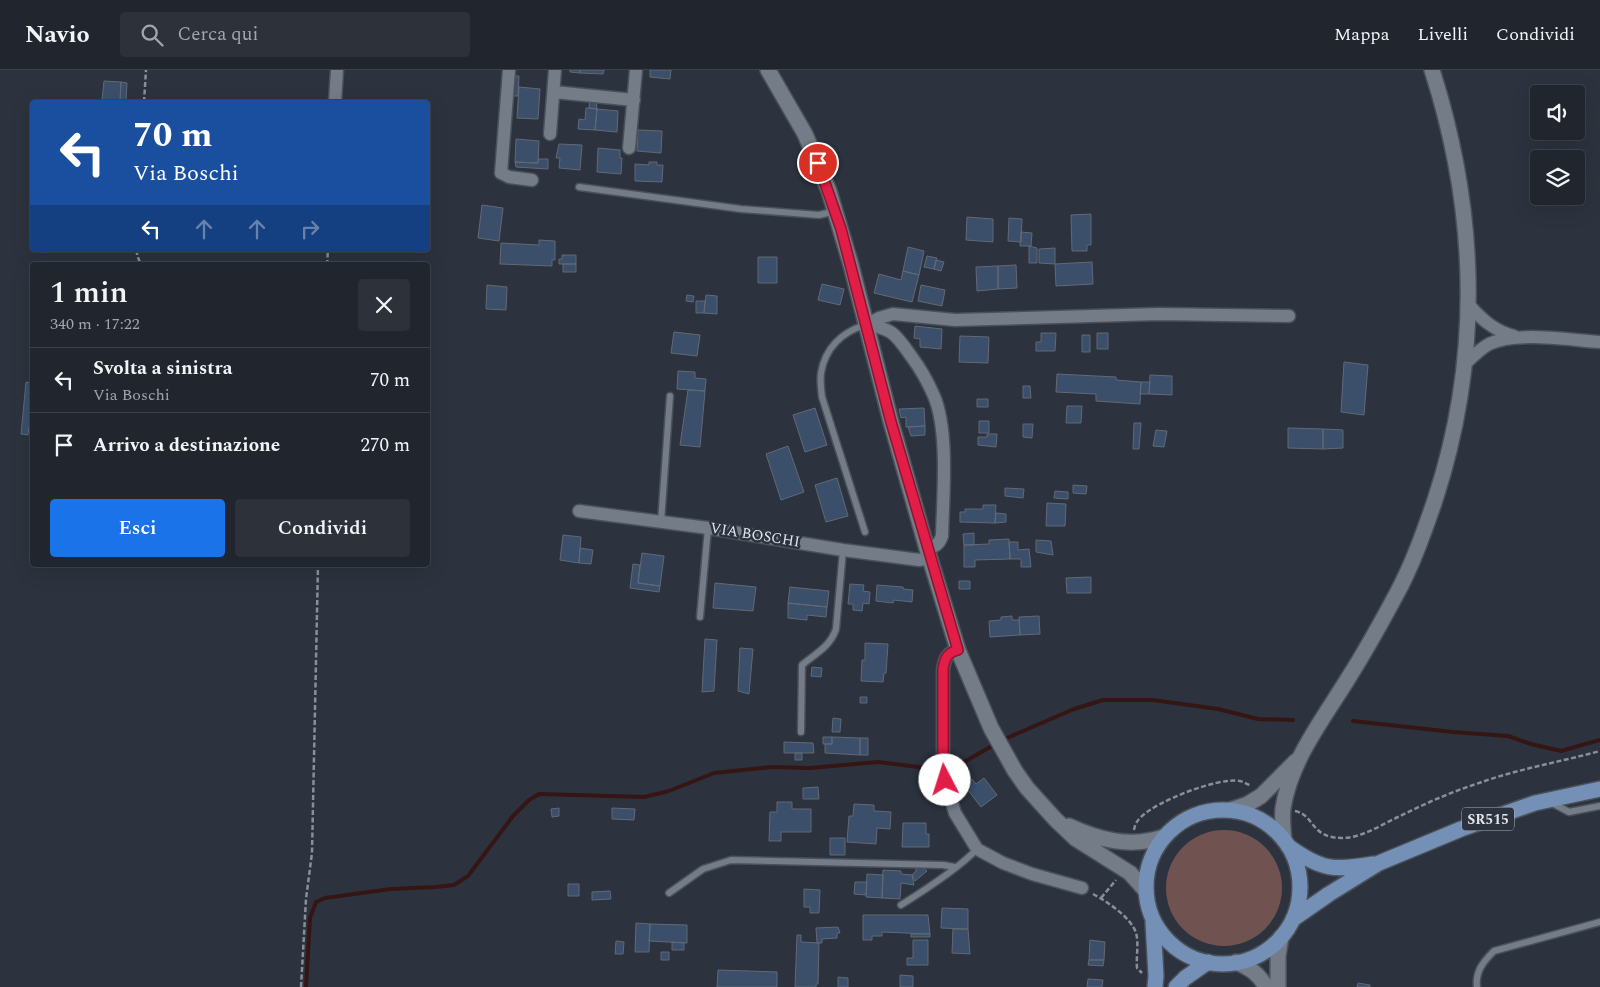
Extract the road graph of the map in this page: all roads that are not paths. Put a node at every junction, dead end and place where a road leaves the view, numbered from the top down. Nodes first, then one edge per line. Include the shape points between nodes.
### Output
1 (337, 70) edge
2 (509, 70) edge
3 (555, 70) edge
4 (636, 70) edge
5 (768, 70) edge
6 (1432, 70) edge
7 (554, 92) junction
8 (335, 100) edge
9 (634, 100) junction
10 (550, 134) dead end
11 (629, 148) dead end
12 (532, 180) dead end
13 (579, 187) dead end
14 (836, 211) junction
15 (1469, 305) junction
16 (1289, 316) dead end
17 (866, 325) junction
18 (1519, 337) junction
19 (1600, 342) edge
20 (1465, 364) junction
21 (670, 396) dead end
22 (578, 511) dead end
23 (661, 522) junction
24 (708, 528) junction
25 (865, 532) dead end
26 (842, 550) junction
27 (929, 553) junction
28 (700, 617) dead end
29 (958, 650) junction
30 (801, 732) dead end
31 (1300, 756) junction
32 (1600, 789) edge
33 (1546, 800) junction
34 (1600, 806) edge
35 (1230, 810) junction
36 (1055, 819) junction
37 (1163, 838) junction
38 (1286, 843) junction
39 (977, 848) junction
40 (1380, 863) junction
41 (955, 867) junction
42 (1082, 888) road end
43 (1146, 891) junction
44 (669, 894) dead end
45 (900, 905) dead end
46 (1152, 918) junction
47 (1293, 919) junction
48 (1600, 922) edge
49 (1281, 937) junction
50 (1208, 962) junction
51 (1236, 962) junction
52 (1152, 981) edge
53 (1176, 987) edge
54 (1266, 987) edge
55 (1278, 987) edge
56 (1477, 987) edge

1 - 8 street
2 - 12 street via 501,173
3 - 7 street
4 - 9 street
5 - 14 main road via 805,134
6 - 15 main road via 1446,113 1458,169 1466,227
7 - 9 street
7 - 10 street
9 - 11 street
13 - 14 lane via 741,209 819,215
14 - 17 main road
15 - 18 street via 1487,323 1505,334
15 - 20 main road
16 - 17 street via 1159,314 955,320 893,314
17 - 25 lane via 855,328 835,342 826,355 821,374 822,397
17 - 27 main road
17 - 27 street via 884,327 896,336 919,367 934,397 942,428 944,483 942,536
18 - 19 street
18 - 20 street via 1487,345
20 - 31 main road via 1452,439 1420,541 1398,592
21 - 23 lane
22 - 23 street, VIA BOSCHI
23 - 24 street, VIA BOSCHI
24 - 26 street, VIA BOSCHI
24 - 28 lane
26 - 27 street, VIA BOSCHI via 919,560
26 - 30 lane via 833,639 802,665
27 - 29 main road
29 - 36 main road via 1002,751 1027,788
29 - 39 street via 947,655 944,661 945,780 955,813
31 - 35 main road via 1261,796
31 - 38 main road via 1283,808
32 - 33 main road, SR515
33 - 34 lane via 1569,812
33 - 40 main road, SR515 via 1461,829
35 - 37 main road via 1212,810 1193,816
35 - 38 main road via 1262,821
36 - 37 main road via 1098,838 1124,843
36 - 43 main road via 1076,839 1130,873
37 - 43 main road via 1147,872
38 - 40 main road, SR515 via 1302,857 1321,866 1336,869
38 - 47 main road via 1298,869 1300,895
39 - 41 lane
39 - 42 street via 1003,863
40 - 47 main road, SR515
41 - 44 lane via 943,864 730,860 703,869
41 - 45 lane
43 - 46 main road
46 - 50 main road via 1175,947
46 - 52 main road via 1156,976
47 - 49 main road
48 - 56 lane via 1494,951 1478,973
49 - 51 main road via 1261,954
49 - 55 main road
50 - 51 main road
50 - 53 main road
51 - 54 main road via 1250,968

